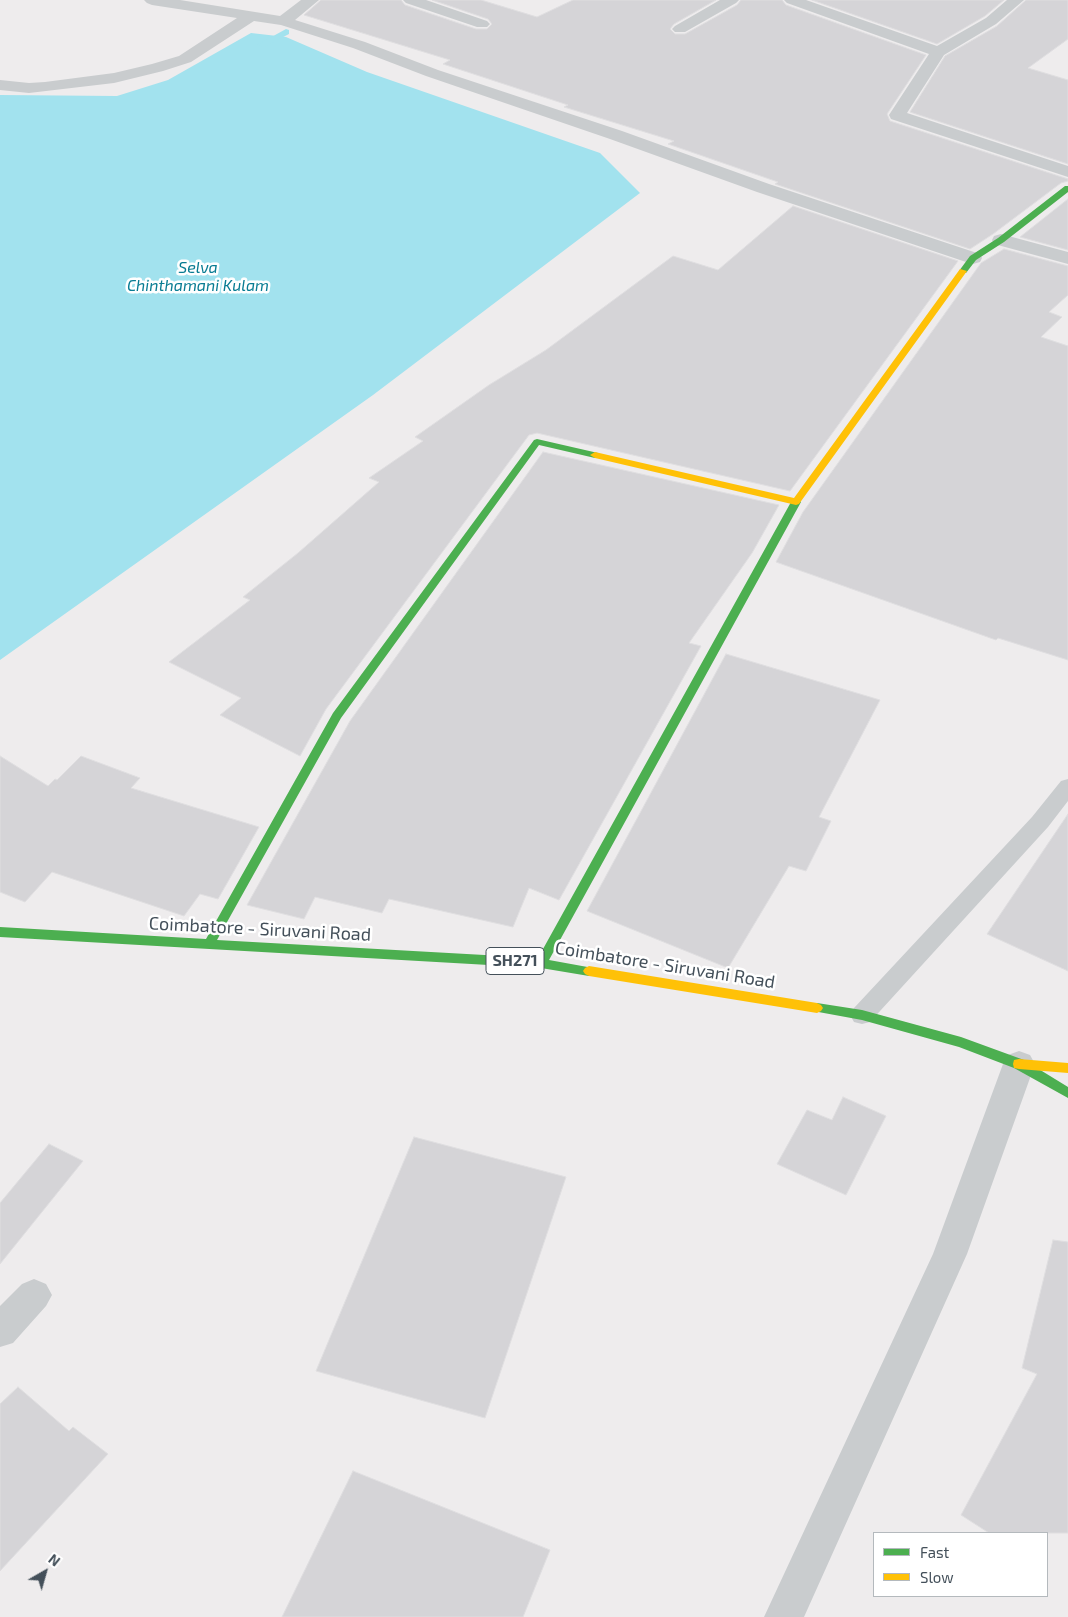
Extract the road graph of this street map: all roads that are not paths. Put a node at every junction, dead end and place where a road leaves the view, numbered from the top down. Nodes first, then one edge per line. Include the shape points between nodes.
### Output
1 (152, 0) edge
2 (311, 0) edge
3 (411, 0) edge
4 (731, 0) edge
5 (792, 0) edge
6 (1016, 0) edge
7 (251, 16) junction
8 (283, 21) junction
9 (482, 24) dead end
10 (680, 29) dead end
11 (938, 52) junction
12 (0, 85) edge
13 (1068, 172) edge
14 (1068, 188) edge
15 (1001, 240) junction
16 (973, 258) junction
17 (1068, 258) edge
18 (797, 501) junction
19 (1068, 786) edge
20 (0, 932) edge
21 (208, 944) junction
22 (541, 962) junction
23 (862, 1015) junction
24 (1019, 1064) junction
25 (1068, 1068) edge
26 (1068, 1093) edge
27 (34, 1295) dead end
28 (0, 1331) edge
29 (784, 1617) edge

1 - 7 street
2 - 8 street
3 - 9 street
4 - 10 street
5 - 11 street
6 - 11 street via 991,20
7 - 8 street
7 - 12 street via 184,59 158,68 114,78 45,87
8 - 16 street
11 - 13 street via 897,115
14 - 15 street
15 - 16 street
15 - 17 street
16 - 18 street
18 - 21 street via 537,442 337,716
18 - 22 street
19 - 23 lane via 1040,822
20 - 21 street, Coimbatore - Siruvani Road / SH271
21 - 22 street, Coimbatore - Siruvani Road / SH271
22 - 23 street, Coimbatore - Siruvani Road / SH271
23 - 24 street, Coimbatore - Siruvani Road / SH271 via 961,1042
24 - 25 street
24 - 26 street, Coimbatore - Siruvani Road / SH271
24 - 29 street via 950,1254
27 - 28 street

